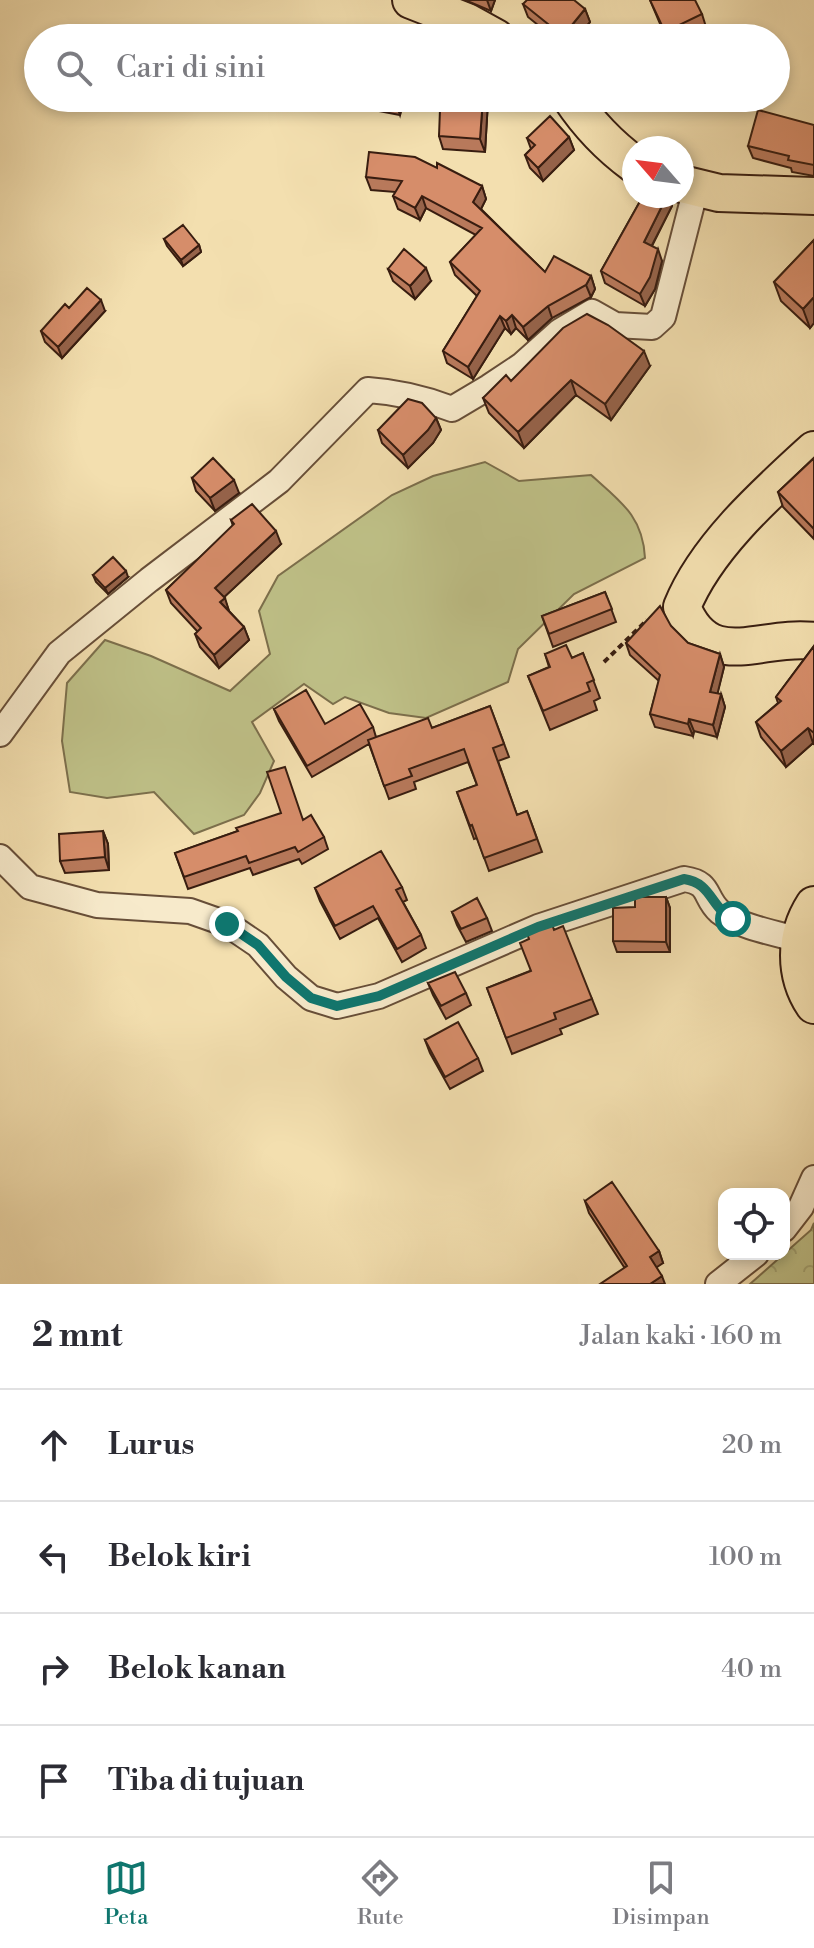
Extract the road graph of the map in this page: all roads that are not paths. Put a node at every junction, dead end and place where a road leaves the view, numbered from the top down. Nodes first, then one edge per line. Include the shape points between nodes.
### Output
1 (411, 0) edge
2 (471, 24) edge
3 (581, 112) edge
4 (622, 155) edge
5 (694, 187) edge
6 (814, 196) edge
7 (685, 208) edge
8 (814, 450) edge
9 (814, 641) edge
10 (0, 734) edge
11 (0, 857) edge
12 (814, 905) edge
13 (800, 940) junction
14 (814, 1005) edge
15 (814, 1178) edge
16 (790, 1221) edge
17 (748, 1260) edge
18 (718, 1284) edge

1 - 2 main road
3 - 4 main road
5 - 6 main road via 748,196
7 - 10 street via 663,317 652,327 615,325 592,312 452,409 426,399 368,390 279,481 59,653
8 - 9 main road via 734,529 696,578 682,607 697,634 718,645
11 - 13 street via 30,887 97,905 190,911 227,924 258,945 311,998 337,1006 379,996 538,927 684,879 703,886 721,913
12 - 13 main road
13 - 14 main road via 801,979
15 - 16 street
17 - 18 street

